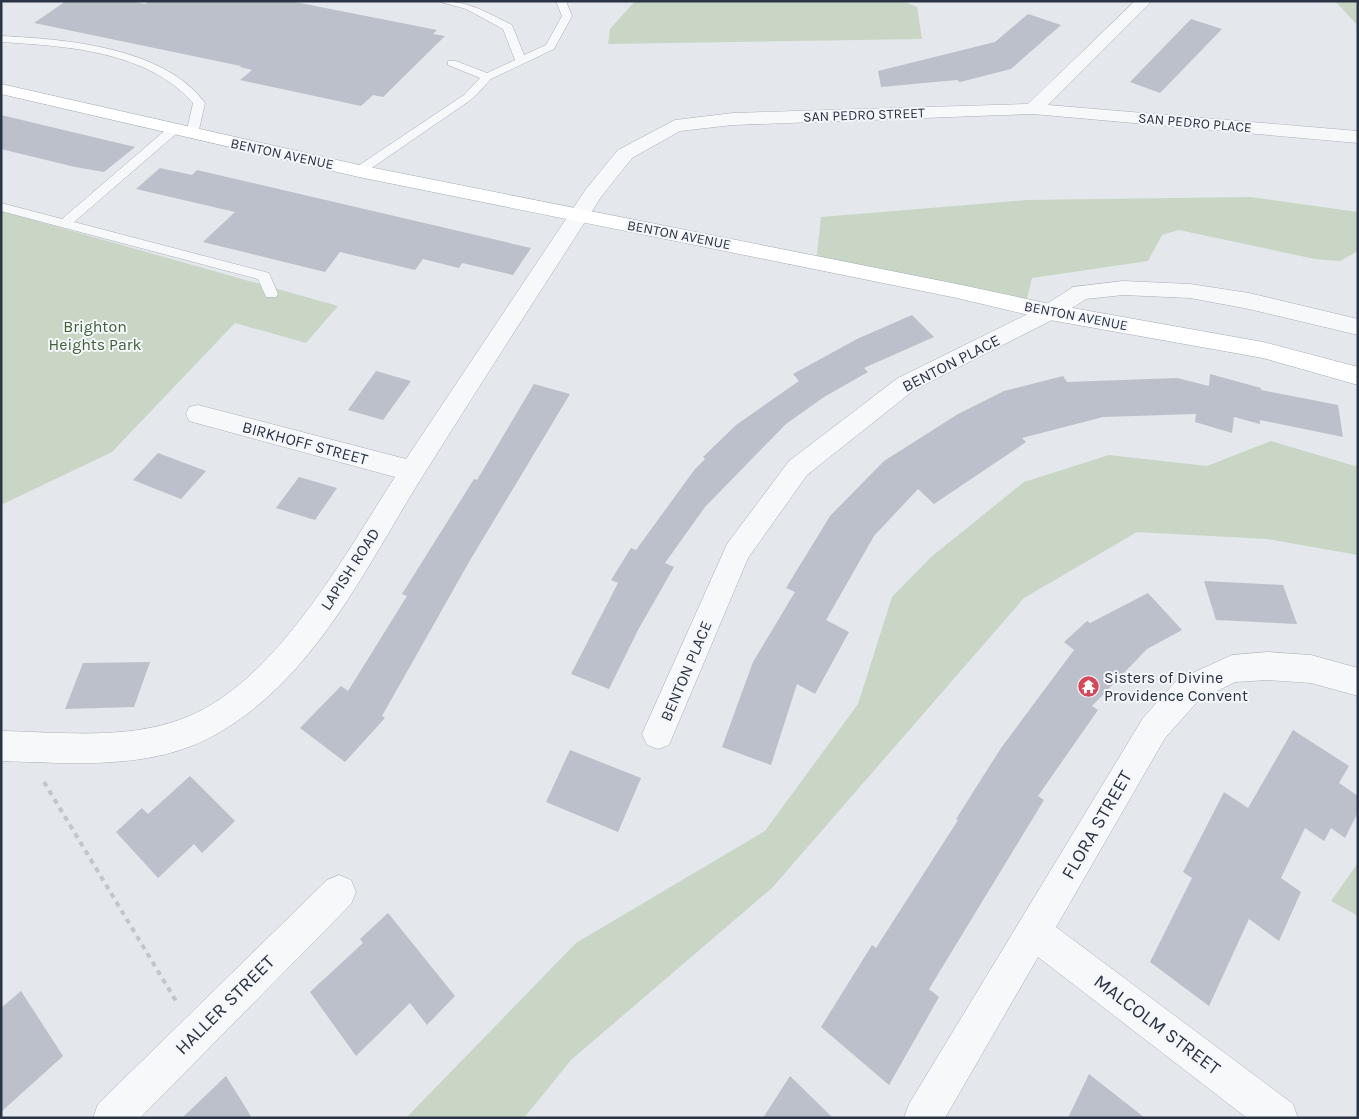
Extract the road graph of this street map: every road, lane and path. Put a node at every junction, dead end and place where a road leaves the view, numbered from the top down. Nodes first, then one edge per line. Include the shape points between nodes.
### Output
1 (442, 1) edge
2 (561, 1) edge
3 (1144, 1) edge
4 (1, 39) edge
5 (521, 61) junction
6 (452, 63) dead end
7 (487, 77) junction
8 (1, 90) edge
9 (1033, 109) junction
10 (173, 130) junction
11 (192, 134) junction
12 (1358, 137) edge
13 (359, 171) junction
14 (1, 206) edge
15 (578, 215) junction
16 (65, 223) junction
17 (271, 294) dead end
18 (1050, 312) junction
19 (1358, 327) edge
20 (1358, 376) edge
21 (198, 414) dead end
22 (412, 471) junction
23 (1358, 682) edge
24 (658, 734) dead end
25 (12, 746) edge
26 (339, 892) dead end
27 (1034, 932) junction
28 (196, 1034) junction
29 (112, 1118) edge
30 (923, 1118) edge
31 (1280, 1118) edge

1 - 5 lane via 469,7 508,27
2 - 5 lane via 567,16 550,46
3 - 9 street
4 - 11 lane via 80,46 134,62 175,80 200,102
5 - 7 lane
6 - 7 lane
7 - 13 lane via 468,97
8 - 10 main road, BENTON AVENUE
9 - 12 street, SAN PEDRO PLACE
9 - 15 street, SAN PEDRO STREET via 733,118 675,126 625,154
10 - 11 main road, BENTON AVENUE
10 - 16 lane
11 - 13 main road, BENTON AVENUE
13 - 15 main road, BENTON AVENUE
14 - 16 lane
15 - 18 main road, BENTON AVENUE
15 - 22 street, LAPISH ROAD
16 - 17 lane via 264,276
18 - 19 street, BENTON PLACE via 1081,292 1123,288 1190,291
18 - 20 main road, BENTON AVENUE via 1262,350
18 - 24 street, BENTON PLACE via 906,384 798,468 737,552
21 - 22 street, BIRKHOFF STREET
22 - 25 street, LAPISH ROAD via 319,617 292,650 239,701 203,725 168,738 127,747
23 - 27 street, FLORA STREET via 1311,669 1268,666 1232,669 1188,690 1154,728
25 - 28 path
26 - 28 street, HALLER STREET
27 - 30 street, FLORA STREET
27 - 31 street, MALCOLM STREET
28 - 29 street, HALLER STREET

